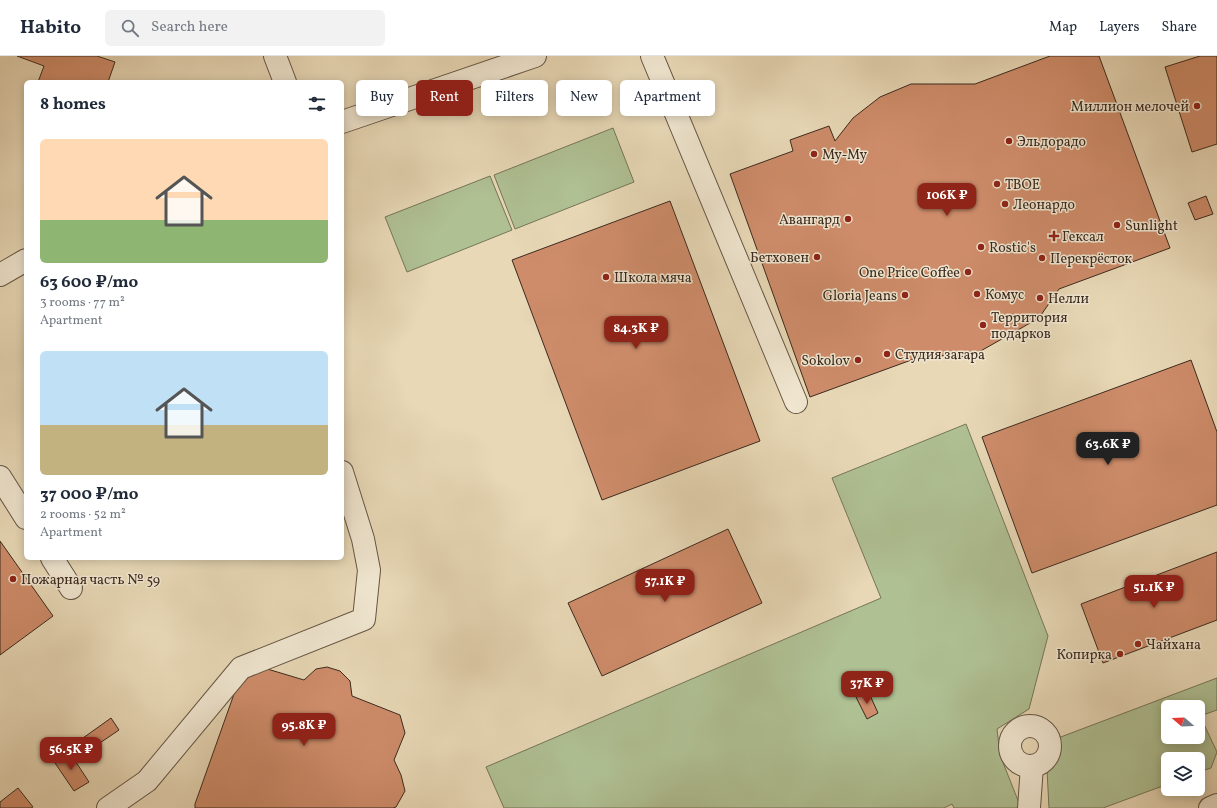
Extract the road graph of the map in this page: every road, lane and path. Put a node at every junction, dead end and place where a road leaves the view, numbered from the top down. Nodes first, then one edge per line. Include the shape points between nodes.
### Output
1 (275, 56) edge
2 (535, 56) edge
3 (652, 56) edge
4 (284, 80) edge
5 (344, 121) edge
6 (24, 261) edge
7 (0, 275) edge
8 (796, 402) dead end
9 (0, 477) edge
10 (344, 478) edge
11 (24, 515) edge
12 (53, 560) edge
13 (71, 588) dead end
14 (1032, 766) junction
15 (1217, 805) edge
16 (108, 808) edge
17 (1029, 808) edge
18 (1210, 808) edge

1 - 4 street
2 - 5 street
3 - 8 street
6 - 7 street
9 - 11 street
10 - 16 street via 363,539 369,570 364,619 240,668 147,781
12 - 13 street
14 - 14 street via 1045,760 1050,748 1046,735 1031,720 1017,730 1010,742 1010,748 1015,761 1021,765
14 - 17 street
15 - 18 street

